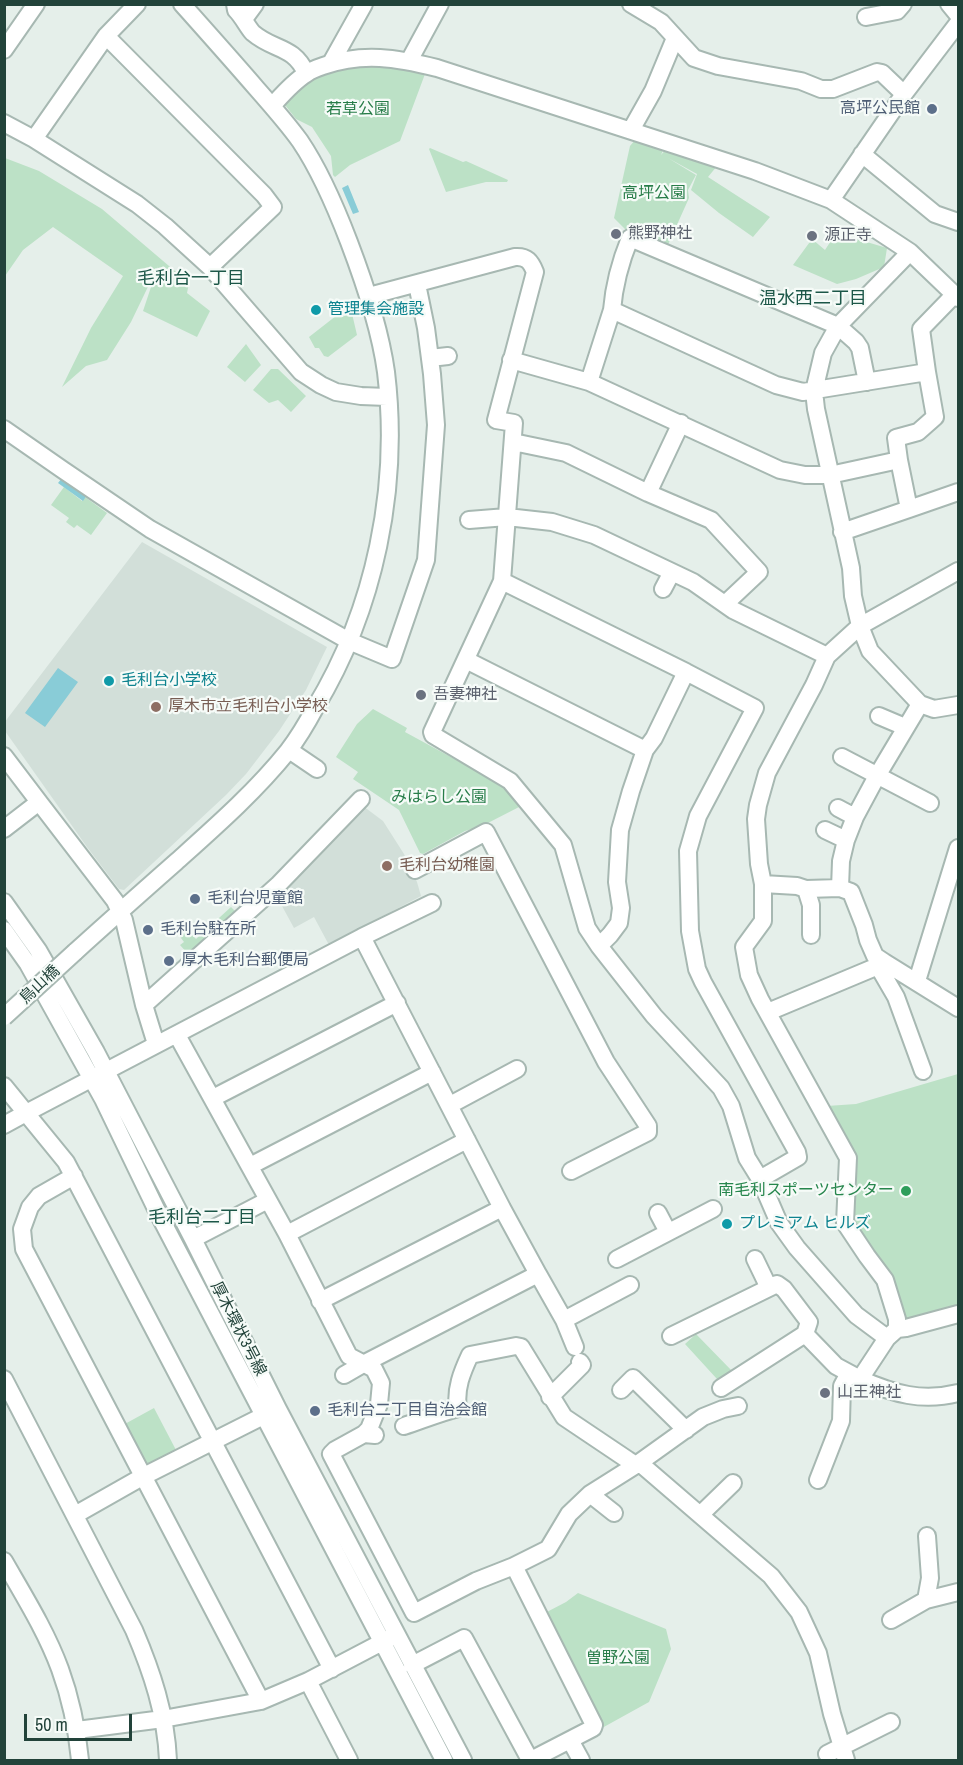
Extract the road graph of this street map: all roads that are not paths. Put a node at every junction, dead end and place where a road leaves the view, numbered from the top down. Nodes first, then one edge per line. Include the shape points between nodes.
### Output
1 (36, 4) edge
2 (137, 4) edge
3 (182, 4) edge
4 (235, 4) edge
5 (255, 4) edge
6 (364, 4) edge
7 (440, 4) edge
8 (631, 4) edge
9 (903, 4) edge
10 (949, 4) edge
11 (958, 15) edge
12 (866, 17) dead end
13 (244, 19) junction
14 (958, 23) edge
15 (106, 36) junction
16 (675, 38) junction
17 (4, 50) edge
18 (409, 61) junction
19 (331, 63) junction
20 (306, 73) junction
21 (904, 94) junction
22 (272, 106) junction
23 (4, 123) edge
24 (631, 130) junction
25 (206, 136) junction
26 (34, 139) junction
27 (194, 149) dead end
28 (862, 154) junction
29 (831, 200) junction
30 (958, 222) edge
31 (910, 252) junction
32 (210, 267) junction
33 (417, 284) junction
34 (369, 296) junction
35 (957, 296) edge
36 (612, 310) junction
37 (838, 326) junction
38 (448, 356) dead end
39 (430, 358) junction
40 (511, 360) junction
41 (927, 372) junction
42 (589, 382) junction
43 (867, 382) junction
44 (814, 391) junction
45 (387, 397) junction
46 (949, 408) dead end
47 (934, 417) junction
48 (681, 423) junction
49 (4, 429) edge
50 (513, 442) junction
51 (899, 460) junction
52 (830, 475) junction
53 (958, 492) edge
54 (648, 493) junction
55 (909, 508) junction
56 (507, 517) junction
57 (469, 520) dead end
58 (842, 532) junction
59 (672, 572) junction
60 (958, 572) edge
61 (502, 581) junction
62 (663, 589) dead end
63 (725, 604) junction
64 (860, 626) junction
65 (349, 641) junction
66 (827, 656) junction
67 (466, 660) junction
68 (686, 672) junction
69 (921, 704) junction
70 (958, 705) edge
71 (879, 716) dead end
72 (905, 727) junction
73 (289, 750) junction
74 (645, 750) junction
75 (4, 756) edge
76 (842, 757) dead end
77 (317, 770) dead end
78 (877, 776) junction
79 (361, 799) dead end
80 (39, 802) junction
81 (922, 803) dead end
82 (838, 808) dead end
83 (855, 817) junction
84 (4, 829) edge
85 (825, 830) dead end
86 (846, 840) junction
87 (958, 848) edge
88 (415, 870) dead end
89 (763, 884) junction
90 (840, 888) junction
91 (806, 889) junction
92 (4, 902) edge
93 (432, 903) dead end
94 (120, 911) junction
95 (4, 930) edge
96 (811, 935) dead end
97 (362, 937) junction
98 (599, 946) junction
99 (881, 964) junction
100 (917, 981) junction
101 (397, 1003) junction
102 (144, 1005) junction
103 (958, 1008) edge
104 (768, 1012) junction
105 (4, 1017) edge
106 (177, 1035) junction
107 (156, 1044) junction
108 (517, 1070) dead end
109 (923, 1071) dead end
110 (432, 1072) junction
111 (99, 1076) junction
112 (4, 1086) edge
113 (213, 1098) junction
114 (450, 1105) junction
115 (26, 1113) junction
116 (4, 1125) edge
117 (467, 1140) junction
118 (250, 1166) junction
119 (572, 1171) dead end
120 (74, 1176) junction
121 (760, 1179) junction
122 (268, 1200) junction
123 (502, 1208) junction
124 (713, 1209) dead end
125 (658, 1213) dead end
126 (668, 1232) junction
127 (287, 1234) junction
128 (193, 1239) junction
129 (617, 1259) dead end
130 (755, 1259) dead end
131 (538, 1274) junction
132 (630, 1285) dead end
133 (769, 1288) junction
134 (321, 1301) junction
135 (958, 1314) edge
136 (564, 1320) junction
137 (892, 1333) junction
138 (806, 1334) junction
139 (671, 1336) dead end
140 (363, 1364) junction
141 (344, 1375) dead end
142 (854, 1376) junction
143 (4, 1379) edge
144 (721, 1388) dead end
145 (621, 1390) dead end
146 (958, 1393) edge
147 (550, 1397) junction
148 (738, 1406) dead end
149 (271, 1412) junction
150 (404, 1426) dead end
151 (686, 1430) junction
152 (212, 1441) junction
153 (636, 1464) junction
154 (142, 1477) junction
155 (818, 1480) dead end
156 (733, 1483) dead end
157 (590, 1494) junction
158 (614, 1513) dead end
159 (75, 1515) junction
160 (700, 1515) junction
161 (927, 1536) dead end
162 (4, 1561) edge
163 (514, 1566) junction
164 (958, 1592) edge
165 (926, 1600) junction
166 (891, 1620) dead end
167 (389, 1639) junction
168 (412, 1665) junction
169 (332, 1669) junction
170 (308, 1681) junction
171 (261, 1701) junction
172 (163, 1719) junction
173 (891, 1722) dead end
174 (77, 1730) junction
175 (570, 1740) junction
176 (838, 1754) edge
177 (80, 1761) edge
178 (168, 1761) edge
179 (349, 1761) edge
180 (444, 1761) edge
181 (463, 1761) edge
182 (531, 1761) edge
183 (581, 1761) edge

1 - 17 street
2 - 15 street
3 - 22 street, 鳥山橋
4 - 13 street
5 - 13 street
6 - 19 street
7 - 18 street
8 - 16 street via 661,22
9 - 12 street via 897,11
10 - 11 street
13 - 20 street via 252,32 296,56
14 - 21 street
15 - 25 street
15 - 26 street
16 - 21 street via 694,58 718,66 801,81 821,89 833,89 877,72
16 - 24 street via 653,91
18 - 19 street via 360,57
18 - 24 street
19 - 20 street
20 - 22 street
21 - 28 street
22 - 34 street, 鳥山橋 via 300,141 335,205
23 - 26 street
24 - 29 street
25 - 27 street
25 - 32 street via 273,207
26 - 32 street via 137,204
28 - 29 street
28 - 30 street via 935,214
29 - 31 street
31 - 35 street
31 - 37 street
32 - 45 street via 301,372 336,392
33 - 34 street
33 - 39 street
33 - 40 street via 515,257 531,262 535,272
34 - 45 street, 鳥山橋 via 386,372
35 - 41 street via 921,329
36 - 37 street via 630,238
36 - 42 street
36 - 44 street via 776,385
37 - 43 street via 860,348
37 - 44 street via 823,353
38 - 39 street
39 - 65 street via 436,425 426,560 392,659
40 - 42 street
40 - 50 street via 496,420 514,423
41 - 43 street
41 - 47 street
42 - 48 street
43 - 44 street
44 - 52 street
45 - 65 street, 鳥山橋 via 389,464 384,515 373,568
46 - 47 street
47 - 51 street via 918,432 896,438
48 - 52 street via 780,470
48 - 54 street
49 - 65 street via 150,529
50 - 54 street via 566,453
50 - 56 street
51 - 52 street
51 - 55 street
52 - 58 street
53 - 55 street
54 - 63 street via 711,520 759,572
55 - 58 street
56 - 57 street
56 - 59 street via 552,522 594,535
56 - 61 street
58 - 64 street
59 - 62 street
59 - 63 street
60 - 64 street
61 - 67 street
61 - 68 street
63 - 66 street
64 - 66 street
64 - 69 street via 870,651
65 - 73 street, 鳥山橋 via 320,701
66 - 89 street via 767,773 758,805
67 - 74 street
67 - 98 street via 433,735 510,781 563,844 582,914
68 - 74 street
68 - 121 street via 755,708 698,816 688,851 687,874 697,969 798,1157
69 - 70 street via 934,709
69 - 72 street
71 - 72 street
72 - 78 street
73 - 77 street
73 - 94 street, 鳥山橋 via 239,805
74 - 98 street via 620,830 616,882 621,908 619,923
75 - 80 street
76 - 78 street
78 - 81 street
78 - 83 street
79 - 102 street via 278,885
80 - 84 street
80 - 94 street
82 - 83 street
83 - 86 street
85 - 86 street
86 - 90 street
87 - 100 street
88 - 119 street via 486,832 606,1062 648,1126 648,1132
89 - 91 street
89 - 104 street via 763,921 744,947 749,975
90 - 91 street
90 - 99 street via 851,892
91 - 96 street via 811,905
92 - 111 street, 厚木環状3号線 via 38,950
93 - 97 street
94 - 102 street
94 - 105 street, 鳥山橋, bridge
95 - 111 street, 厚木環状3号線
97 - 101 street
97 - 106 street
98 - 121 street via 654,1016 720,1088 747,1158
99 - 100 street
99 - 104 street
99 - 109 street
100 - 103 street
101 - 110 street
101 - 113 street
102 - 107 street
104 - 137 street via 848,1158 845,1223 885,1280 897,1319
106 - 107 street
106 - 113 street
107 - 111 street
108 - 114 street
110 - 114 street
110 - 118 street
111 - 115 street
111 - 128 street, 厚木環状3号線
111 - 149 street, 厚木環状3号線 via 158,1213
112 - 115 street
113 - 118 street
114 - 117 street
115 - 116 street
115 - 120 street
117 - 123 street
117 - 127 street
118 - 122 street
120 - 152 street
120 - 154 street via 39,1196 30,1207 22,1229 24,1249
121 - 137 street via 779,1223 797,1248 856,1316
122 - 127 street
122 - 128 street
123 - 131 street
123 - 134 street
124 - 126 street
125 - 126 street
126 - 129 street
127 - 134 street
128 - 149 street, 厚木環状3号線
130 - 133 street
131 - 136 street
131 - 140 street
132 - 136 street
133 - 138 street via 777,1284 784,1288 809,1322
133 - 139 street
134 - 140 street via 348,1356
135 - 137 street
136 - 147 street via 582,1365
137 - 142 street
138 - 142 street via 836,1366
138 - 144 street
140 - 141 street
140 - 163 street via 374,1369 381,1383 369,1435 331,1454 414,1613
142 - 146 street via 903,1395 928,1398
142 - 155 street via 842,1386 841,1421
143 - 159 street
145 - 151 street via 629,1374
147 - 150 street via 521,1347 470,1355 460,1378 458,1408
147 - 153 street via 564,1417
148 - 151 street via 703,1417
149 - 152 street
149 - 167 street, 厚木環状3号線
151 - 153 street
152 - 154 street
152 - 169 street
153 - 157 street
153 - 160 street
154 - 159 street
154 - 171 street
156 - 160 street
157 - 158 street
157 - 163 street via 569,1514 549,1549
159 - 172 street via 134,1630 158,1691
160 - 176 street via 771,1576 799,1612 818,1653
161 - 165 street via 930,1578
162 - 174 street via 60,1668
163 - 175 street via 594,1725
164 - 165 street
165 - 166 street
167 - 168 street, 厚木環状3号線
167 - 169 street
167 - 180 street, 厚木環状3号線
168 - 181 street, 厚木環状3号線
168 - 182 street via 464,1638
169 - 170 street
170 - 171 street
170 - 179 street
171 - 172 street
172 - 174 street
172 - 178 street
173 - 176 street
174 - 177 street
175 - 182 street
175 - 183 street

